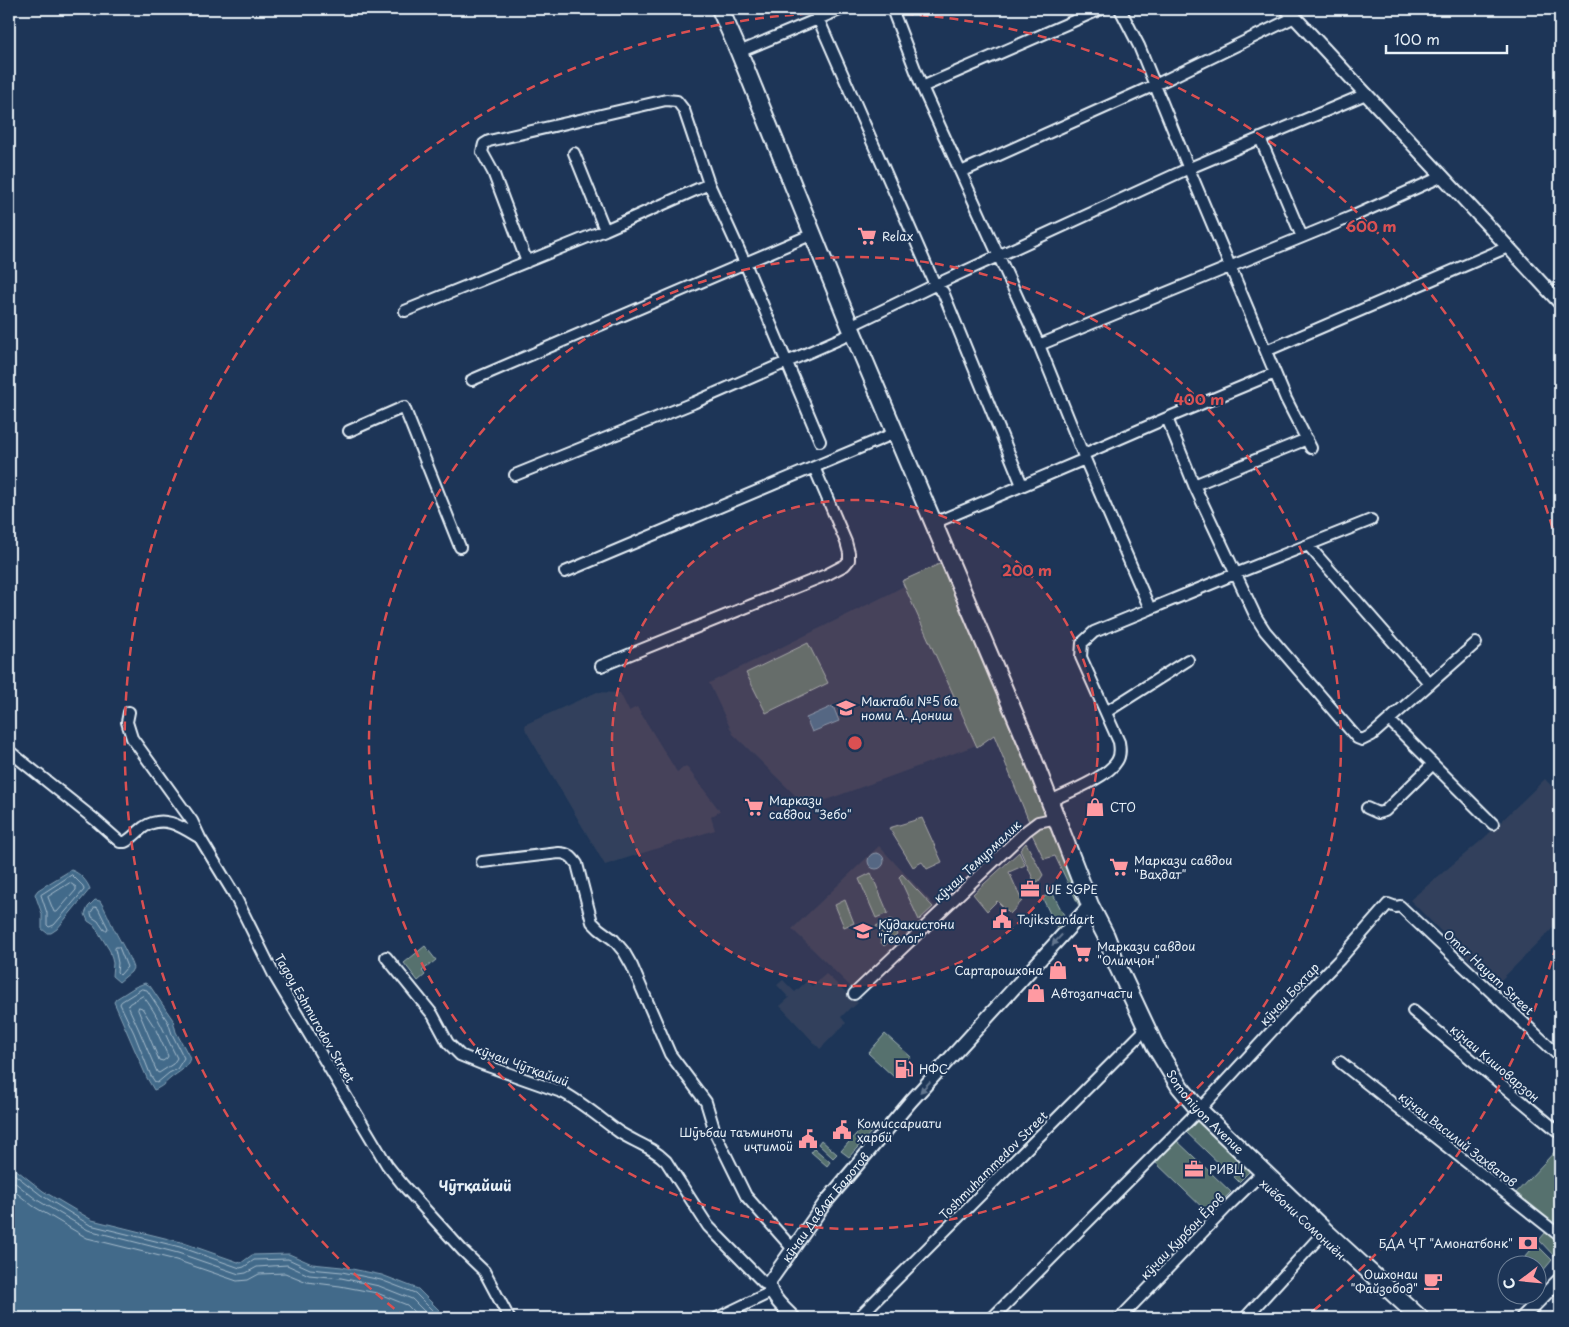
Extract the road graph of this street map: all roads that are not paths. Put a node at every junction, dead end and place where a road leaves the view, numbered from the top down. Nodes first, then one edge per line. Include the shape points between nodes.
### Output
1 (720, 9) edge
2 (842, 9) edge
3 (892, 9) edge
4 (1101, 9) edge
5 (1120, 9) edge
6 (1291, 13) edge
7 (816, 14) edge
8 (739, 52) junction
9 (1155, 84) junction
10 (922, 88) junction
11 (1366, 94) junction
12 (1260, 138) junction
13 (574, 153) dead end
14 (1189, 169) junction
15 (961, 172) junction
16 (1443, 176) junction
17 (710, 184) junction
18 (605, 230) junction
19 (813, 234) junction
20 (1302, 237) junction
21 (1508, 247) junction
22 (998, 256) junction
23 (527, 262) junction
24 (745, 262) junction
25 (1230, 267) junction
26 (935, 285) junction
27 (1560, 303) edge
28 (406, 311) dead end
29 (851, 329) junction
30 (1038, 345) junction
31 (1266, 352) junction
32 (786, 362) junction
33 (1275, 373) junction
34 (472, 380) dead end
35 (1167, 418) junction
36 (349, 431) dead end
37 (895, 433) junction
38 (820, 440) dead end
39 (1084, 456) junction
40 (814, 467) junction
41 (515, 475) dead end
42 (1022, 485) junction
43 (1194, 485) junction
44 (1371, 520) dead end
45 (934, 523) junction
46 (1308, 545) junction
47 (460, 547) dead end
48 (565, 572) dead end
49 (1235, 574) junction
50 (1150, 609) junction
51 (1476, 642) dead end
52 (1188, 660) dead end
53 (601, 666) dead end
54 (1430, 684) junction
55 (129, 712) dead end
56 (1106, 712) junction
57 (1389, 720) junction
58 (9, 751) edge
59 (1432, 764) junction
60 (1050, 801) junction
61 (1367, 808) dead end
62 (1057, 818) junction
63 (1493, 824) dead end
64 (200, 838) junction
65 (482, 862) dead end
66 (1090, 904) junction
67 (1400, 906) joint
68 (386, 958) dead end
69 (854, 994) dead end
70 (1413, 1011) dead end
71 (1144, 1031) junction
72 (1560, 1057) edge
73 (1340, 1062) dead end
74 (1197, 1112) junction
75 (1560, 1133) edge
76 (1261, 1175) junction
77 (1323, 1233) junction
78 (1560, 1236) edge
79 (792, 1248) junction
80 (1560, 1279) edge
81 (770, 1288) junction
82 (790, 1317) edge
83 (510, 1318) edge
84 (717, 1318) edge
85 (858, 1318) edge
86 (992, 1318) edge
87 (1120, 1318) edge
88 (1246, 1318) edge
89 (1410, 1318) edge
90 (1420, 1318) edge
91 (1522, 1318) edge

1 - 8 highway, Somoniyon Avenue
2 - 7 street
3 - 10 street
4 - 10 street
5 - 9 street
6 - 9 street
6 - 11 street
7 - 8 street
7 - 26 street
8 - 19 highway, Somoniyon Avenue
9 - 14 street
9 - 15 street
10 - 15 street
11 - 12 street
11 - 16 street
12 - 14 street
12 - 20 street
13 - 18 street
14 - 22 street
14 - 25 street
15 - 22 street
16 - 20 street
16 - 21 street
17 - 18 street
17 - 23 street via 684,110 677,102 666,100 489,141 484,144 482,152 493,172
17 - 24 street
18 - 23 street
19 - 24 street
19 - 29 highway, Somoniyon Avenue
20 - 25 street
21 - 27 street
21 - 31 street
22 - 26 street
22 - 30 street
23 - 28 street
24 - 32 street
24 - 34 street
25 - 30 street
25 - 31 street
26 - 29 street
26 - 42 street via 943,292
29 - 32 street
29 - 37 highway, Somoniyon Avenue
30 - 39 street
31 - 33 street
32 - 38 street
32 - 41 street
33 - 35 street
33 - 43 street via 1309,444
35 - 39 street
35 - 43 street
36 - 47 street via 404,407
37 - 40 street
37 - 45 highway, Somoniyon Avenue
39 - 42 street
39 - 50 street
40 - 48 street
40 - 53 street via 846,542 850,560 845,565
42 - 45 street
43 - 49 street
44 - 46 street
45 - 60 highway, Somoniyon Avenue
46 - 49 street
46 - 54 street
49 - 50 street
49 - 57 street via 1265,631 1357,738 1366,739
50 - 56 street via 1094,632 1082,643 1082,657
51 - 54 street
52 - 56 street
54 - 57 street
55 - 64 street, Tagoy Eshmurodov Street via 127,722 132,738 192,821
56 - 60 street via 1119,742 1116,762 1076,790
57 - 59 street
58 - 64 street via 120,842 130,840 144,827 160,820 185,828
59 - 61 street via 1385,811 1378,813
59 - 63 street
60 - 62 highway, Somoniyon Avenue
62 - 66 highway, Somoniyon Avenue
62 - 69 street, кӯчаи Темурмалик via 1038,822 1026,831
64 - 83 street, Tagoy Eshmurodov Street via 234,894 275,977 387,1165 484,1271
65 - 79 street via 559,853 571,856 577,864 592,922 614,940 632,966 670,1054 706,1102 716,1135 746,1196
66 - 71 highway, Somoniyon Avenue
66 -> 79 street, кӯчаи Давлат Баротов via 911,1101 825,1203
67 - 72 street, Omar Hayam Street
67 - 74 street, кӯчаи Бохтар via 1388,904
68 - 81 street, кӯчаи Чӯтқайшӣ via 433,1015 448,1043 460,1055 564,1093 621,1133 657,1152 714,1233
70 - 75 street, кӯчаи Кишоварзон
71 - 74 highway, Somoniyon Avenue
71 - 85 street, Toshmuhammedov Street
73 - 78 street, кӯчаи Василий Захватов
74 - 76 highway, Somoniyon Avenue
74 - 86 street
76 - 77 highway, Somoniyon Avenue
76 - 87 street, кӯчаи Қурбон Ёров
77 - 88 street
77 - 89 highway, хиёбони Сомониён
77 - 90 highway, Somoniyon Avenue
79 - 81 street, кӯчаи Давлат Баротов via 770,1281
80 - 91 street
81 - 82 street
81 - 84 street

